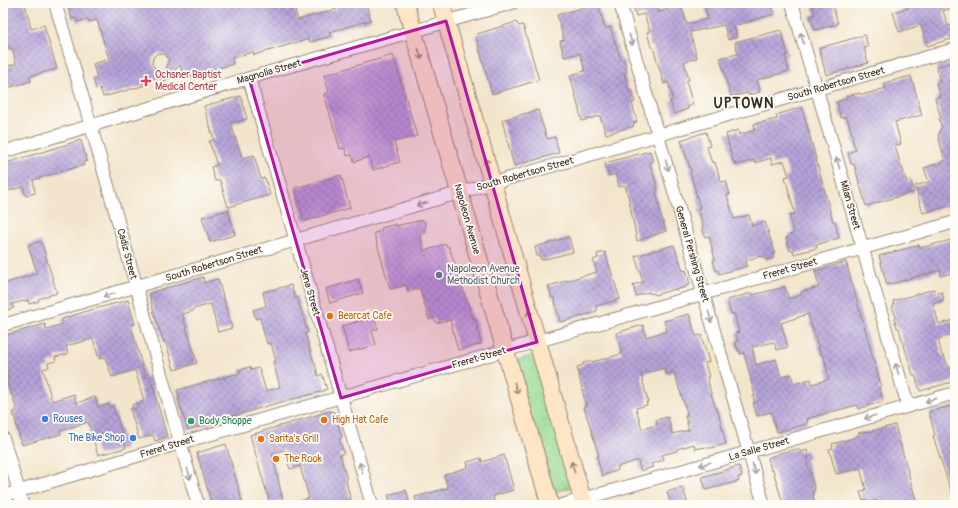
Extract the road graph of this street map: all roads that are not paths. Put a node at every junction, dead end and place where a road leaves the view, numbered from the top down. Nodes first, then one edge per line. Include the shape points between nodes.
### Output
1 (56, 3) edge
2 (405, 3) edge
3 (441, 3) edge
4 (512, 3) edge
5 (620, 3) edge
6 (792, 3) edge
7 (446, 21) junction
8 (413, 31) junction
9 (955, 49) edge
10 (248, 78) junction
11 (816, 90) junction
12 (92, 125) junction
13 (658, 136) junction
14 (3, 152) edge
15 (492, 184) junction
16 (460, 194) junction
17 (955, 222) edge
18 (295, 239) junction
19 (862, 248) junction
20 (136, 287) junction
21 (704, 294) junction
22 (3, 324) edge
23 (537, 342) junction
24 (505, 351) junction
25 (955, 393) edge
26 (341, 398) junction
27 (908, 406) junction
28 (3, 438) edge
29 (180, 443) junction
30 (749, 452) junction
31 (19, 492) junction
32 (3, 496) edge
33 (583, 502) edge
34 (23, 505) edge
35 (198, 505) edge
36 (372, 505) edge
37 (550, 505) edge
38 (562, 505) edge
39 (764, 505) edge

1 - 12 street, Cadiz Street
2 - 8 main road, Napoleon Avenue
3 - 7 main road
4 - 7 street, Magnolia Street
5 -> 13 street, General Pershing Street
11 -> 6 street, Milan Street
7 - 8 street, Magnolia Street
15 -> 7 main road
8 - 10 street, Magnolia Street
8 -> 16 main road, Napoleon Avenue
9 - 11 street, South Robertson Street
10 - 12 street, Magnolia Street
10 - 18 street, Jena Street
11 - 13 street, South Robertson Street
19 -> 11 street, Milan Street
12 - 14 street, Magnolia Street
12 - 20 street, Cadiz Street
13 - 15 street, South Robertson Street
13 -> 21 street, General Pershing Street
15 - 16 street, South Robertson Street
23 -> 15 main road
16 -> 18 street, South Robertson Street
16 - 24 main road, Napoleon Avenue
17 - 19 street, Freret Street
18 - 20 street, South Robertson Street
18 - 26 street, Jena Street
19 - 21 street, Freret Street
27 -> 19 street, Milan Street
20 -> 22 street, South Robertson Street
20 - 29 street, Cadiz Street
21 - 23 street, Freret Street
21 -> 30 street, General Pershing Street
23 - 24 street, Freret Street
33 -> 23 main road
24 - 26 street, Freret Street
24 -> 37 main road, Napoleon Avenue
25 -> 27 street, La Salle Street
26 - 29 street, Freret Street
36 -> 26 street, Jena Street
27 -> 30 street, La Salle Street
28 - 31 street
29 - 31 street, Freret Street
29 -> 35 street, Cadiz Street
30 -> 33 street, La Salle Street
30 -> 39 street, General Pershing Street
31 - 32 street, Freret Street
31 - 34 street
33 - 38 street, La Salle Street

